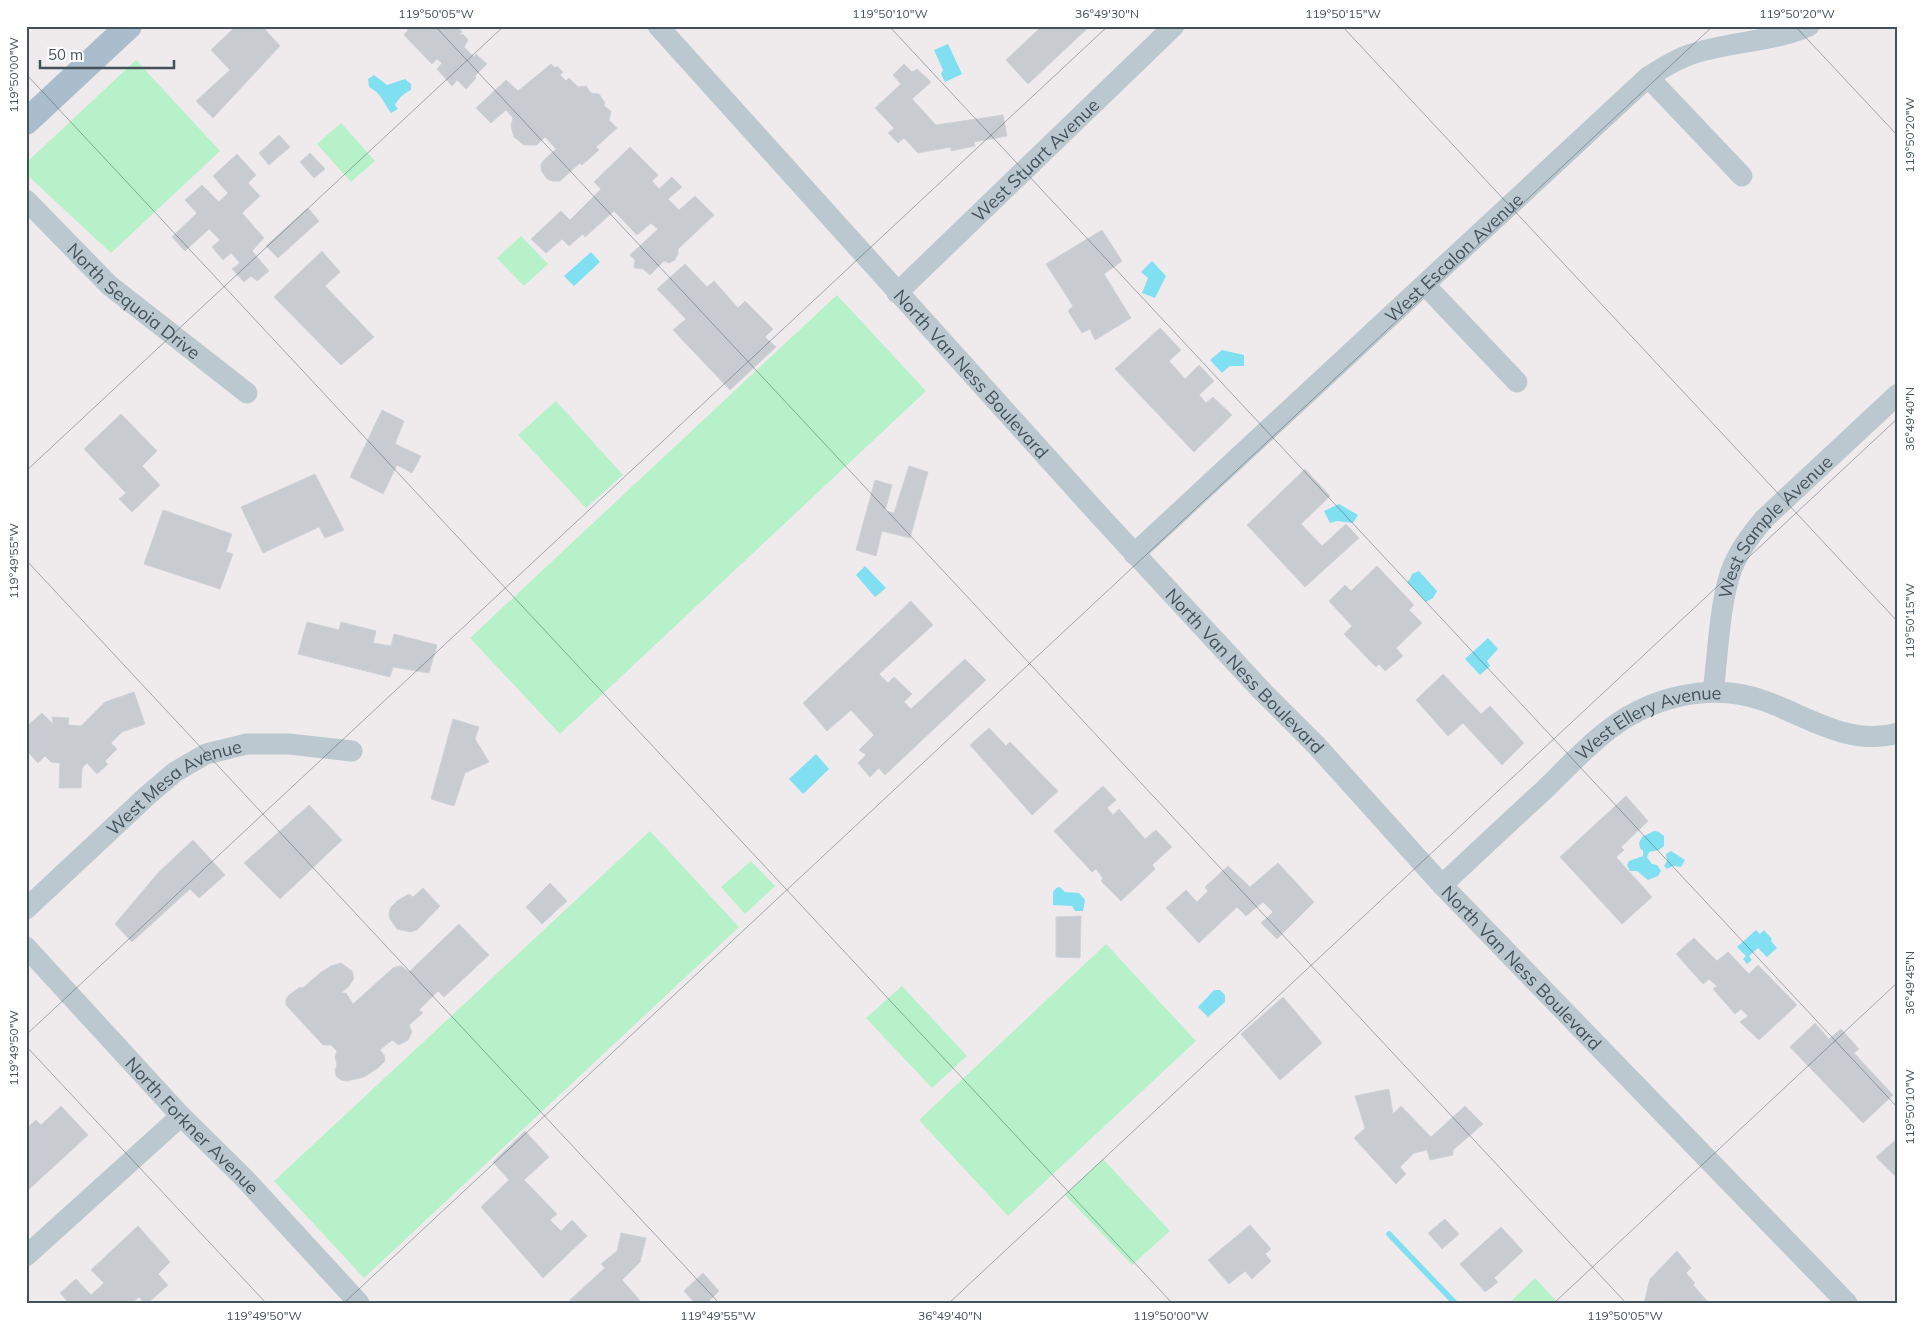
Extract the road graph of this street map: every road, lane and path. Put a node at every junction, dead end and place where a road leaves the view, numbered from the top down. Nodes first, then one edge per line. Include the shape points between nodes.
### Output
1 (129, 26) edge
2 (658, 26) edge
3 (1174, 26) edge
4 (1810, 26) edge
5 (1648, 77) junction
6 (26, 122) edge
7 (1742, 176) dead end
8 (26, 200) edge
9 (1425, 285) junction
10 (897, 293) junction
11 (1517, 382) dead end
12 (247, 394) dead end
13 (1898, 394) edge
14 (1134, 554) junction
15 (1713, 692) junction
16 (1898, 733) edge
17 (352, 751) dead end
18 (1442, 885) junction
19 (26, 909) edge
20 (26, 947) edge
21 (181, 1116) junction
22 (26, 1256) edge
23 (360, 1303) edge
24 (1847, 1303) edge

1 - 6 main road
2 - 10 street, North Van Ness Boulevard
3 - 10 street, West Stuart Avenue
4 - 5 street, West Escalon Avenue via 1794,33 1688,55
5 - 7 street
5 - 9 street, West Escalon Avenue
8 - 12 street, North Sequoia Drive via 109,285
9 - 11 street
9 - 14 street, West Escalon Avenue
10 - 14 street, North Van Ness Boulevard
13 - 15 street, West Sample Avenue via 1764,519 1749,538 1730,573 1725,594
14 - 18 street, North Van Ness Boulevard via 1316,745
15 - 16 street, West Ellery Avenue via 1742,694 1849,735 1868,738
15 - 18 street, West Ellery Avenue via 1662,701 1620,722 1602,735
17 - 19 street, West Mesa Avenue via 289,744 247,744 206,754 175,772 148,795
18 - 24 street, North Van Ness Boulevard
20 - 21 street, North Forkner Avenue
21 - 22 street
21 - 23 street, North Forkner Avenue via 244,1178

